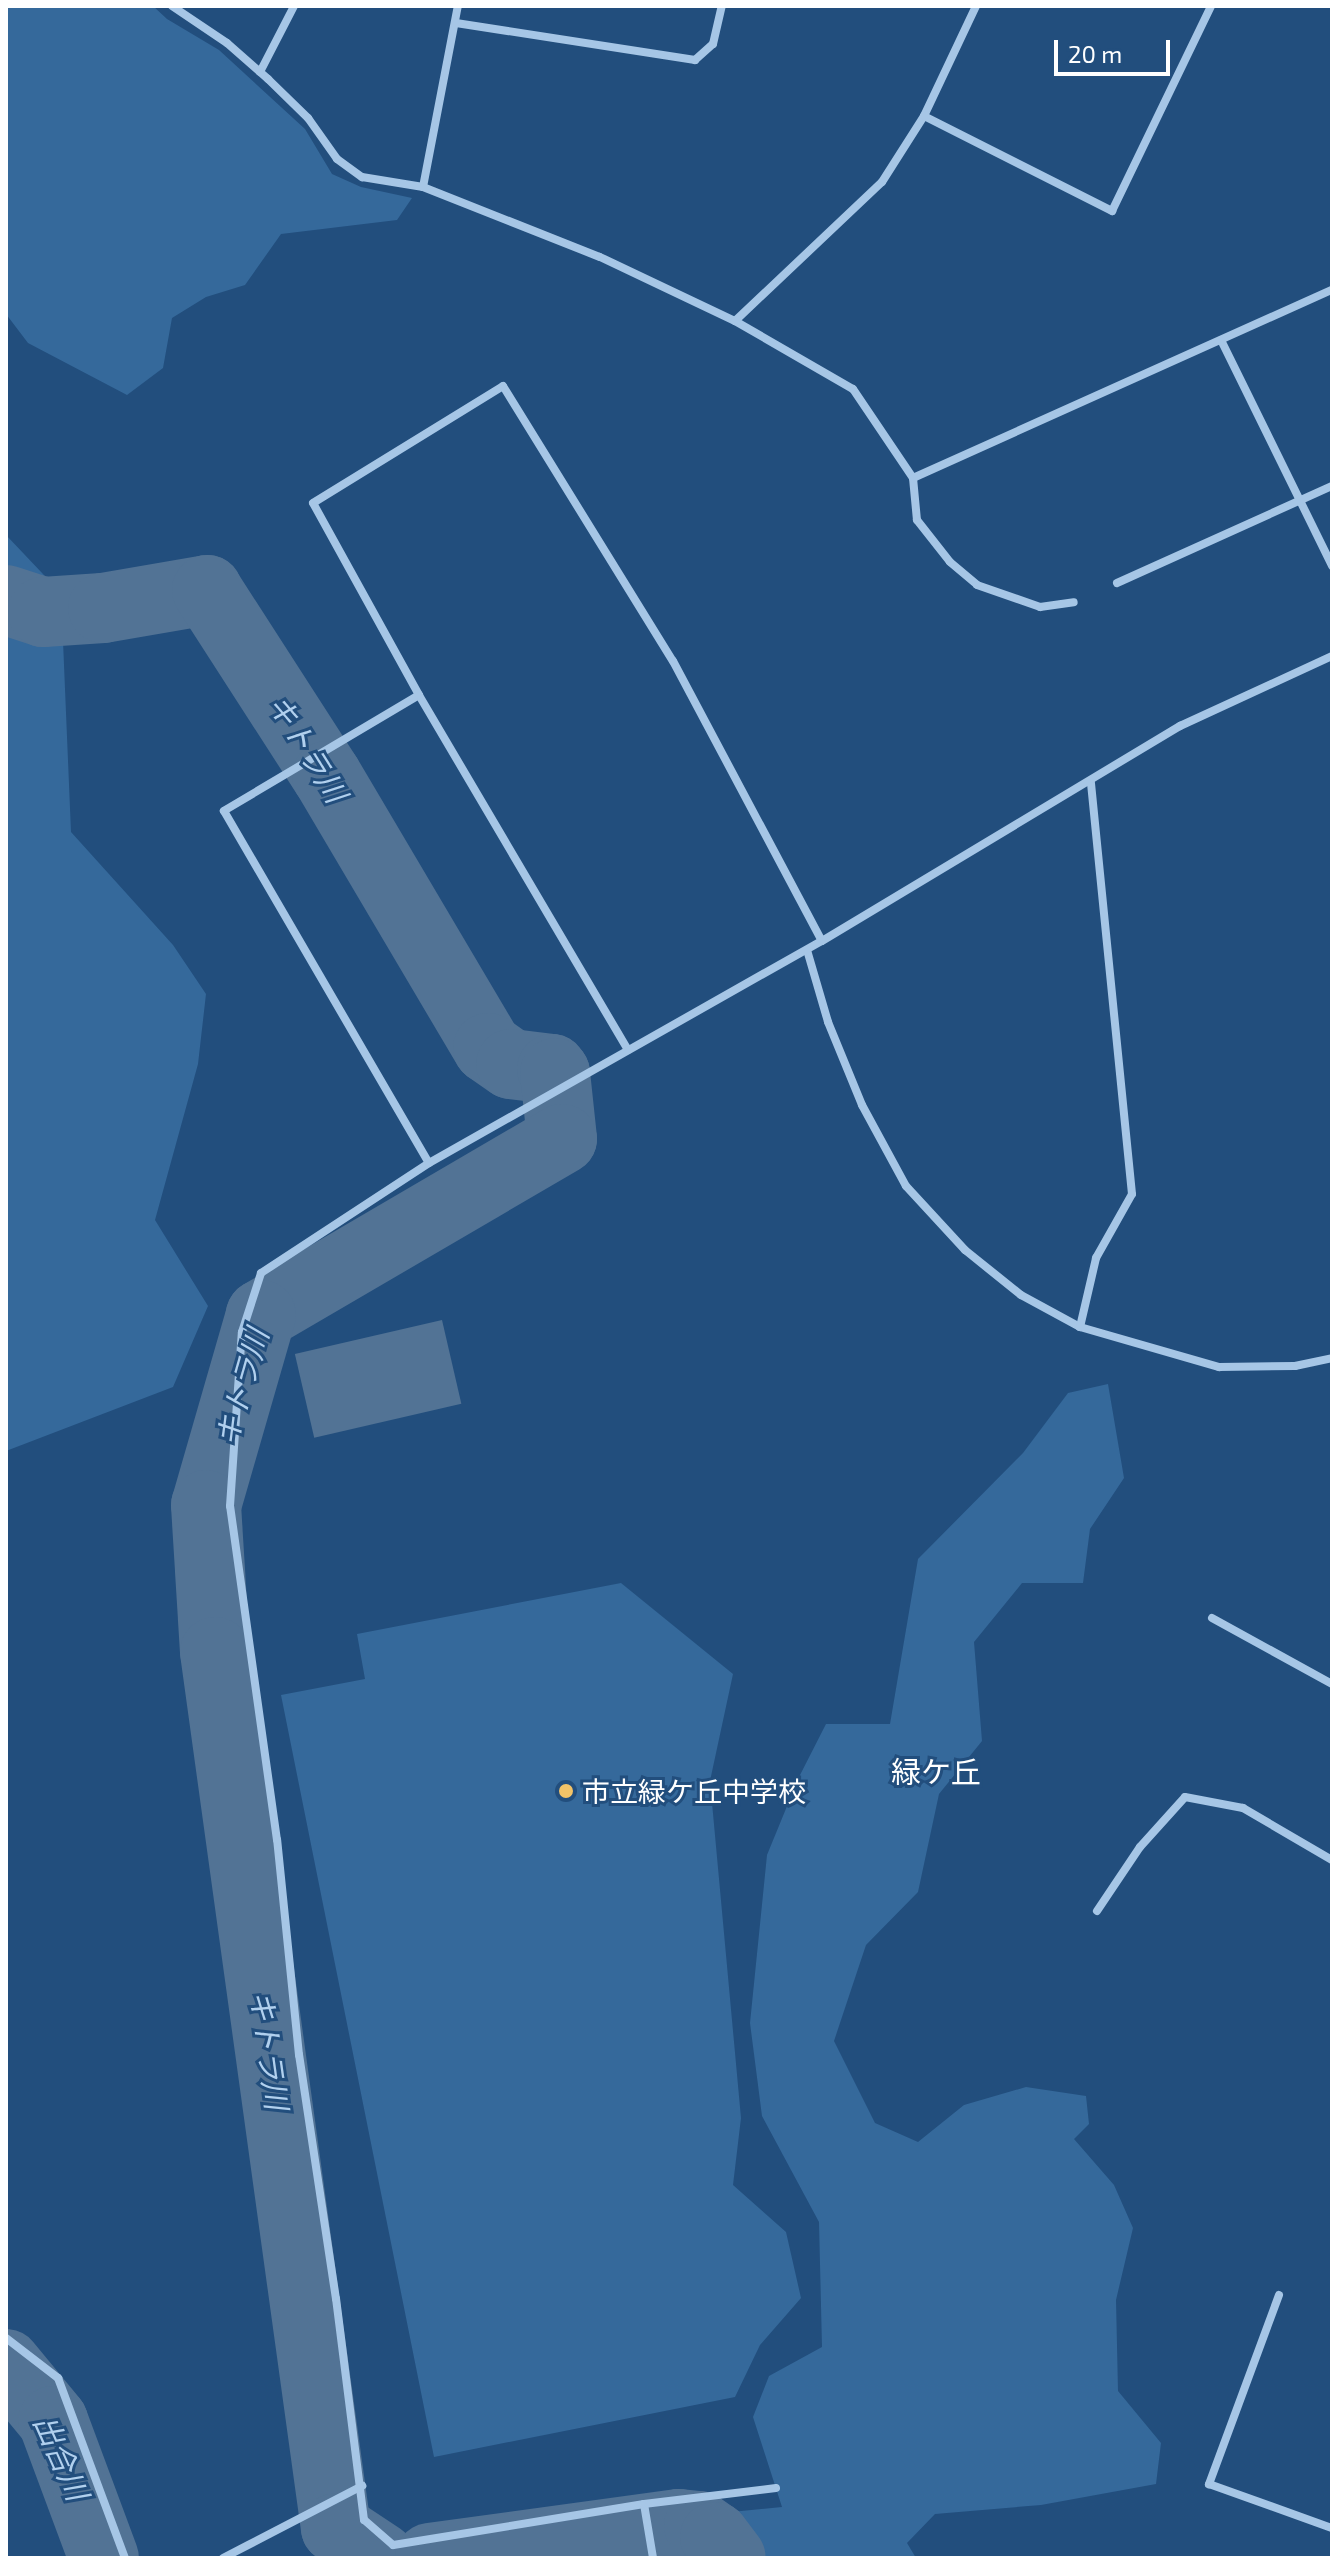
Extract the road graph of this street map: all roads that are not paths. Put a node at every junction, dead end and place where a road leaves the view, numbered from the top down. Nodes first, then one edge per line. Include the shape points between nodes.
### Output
1 (172, 6) edge
2 (294, 6) edge
3 (458, 6) edge
4 (722, 6) edge
5 (976, 6) edge
6 (1211, 6) edge
7 (456, 23) junction
8 (260, 72) junction
9 (924, 116) junction
10 (423, 187) junction
11 (1332, 290) edge
12 (735, 321) junction
13 (1221, 340) junction
14 (913, 478) junction
15 (1332, 486) edge
16 (1302, 499) junction
17 (1332, 566) edge
18 (1117, 583) dead end
19 (1074, 602) dead end
20 (1332, 656) edge
21 (419, 695) junction
22 (1091, 782) junction
23 (822, 941) junction
24 (807, 950) junction
25 (628, 1050) junction
26 (429, 1163) junction
27 (1080, 1327) junction
28 (1332, 1358) edge
29 (1212, 1618) dead end
30 (1332, 1684) edge
31 (1332, 1860) edge
32 (1097, 1911) dead end
33 (1279, 2295) dead end
34 (6, 2338) edge
35 (362, 2486) junction
36 (776, 2488) dead end
37 (644, 2504) junction
38 (1332, 2528) edge
39 (125, 2558) edge
40 (223, 2558) edge
41 (653, 2558) edge

1 - 8 street
2 - 8 street
3 - 7 street
4 - 7 street via 713,44 695,60
5 - 9 street
6 - 9 street via 1112,211
7 - 10 street
8 - 10 street via 308,118 337,159 362,177
9 - 12 street via 882,182
10 - 12 street via 600,257
11 - 13 street
12 - 14 street via 853,389
13 - 14 street
13 - 16 street
14 - 19 street via 917,520 950,562 977,585 1040,607
15 - 16 street
16 - 17 street
16 - 18 street
20 - 22 street via 1180,726
21 - 23 street via 313,503 503,386 673,661
21 - 25 street
21 - 26 street via 224,811
22 - 23 street
22 - 27 street via 1132,1194 1096,1258
23 - 24 street
24 - 25 street
24 - 27 street via 828,1022 862,1105 906,1186 976,1259 1021,1295
25 - 26 street
26 - 35 street via 261,1273 242,1332 230,1506 277,1840 299,2055
27 - 28 street via 1219,1367 1295,1366
29 - 30 street
31 - 32 street via 1243,1808 1185,1797 1140,1847
33 - 38 street via 1209,2484
34 - 39 street via 58,2378
35 - 37 street via 364,2520 393,2545
35 - 40 street
36 - 37 street
37 - 41 street

